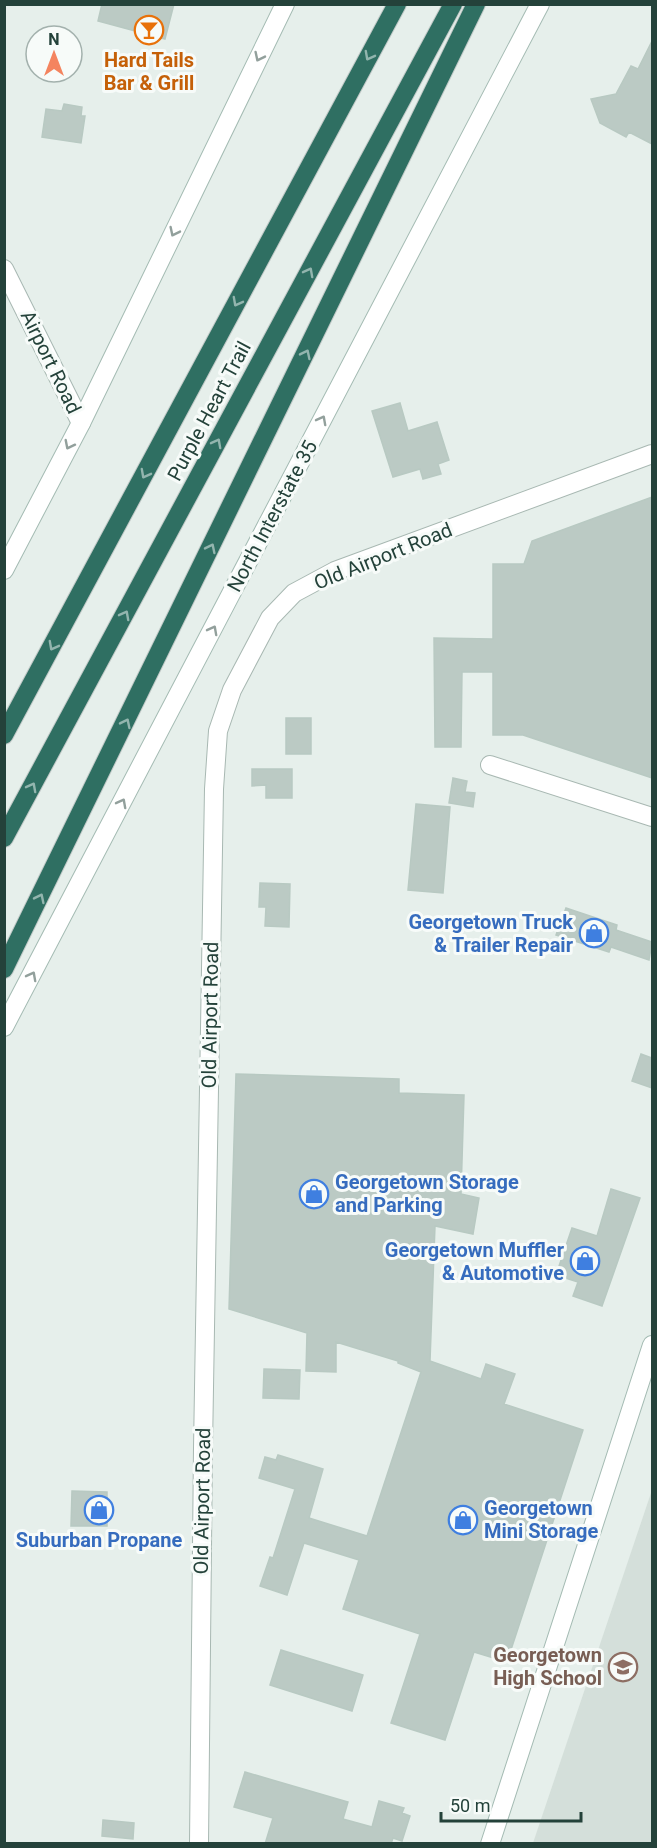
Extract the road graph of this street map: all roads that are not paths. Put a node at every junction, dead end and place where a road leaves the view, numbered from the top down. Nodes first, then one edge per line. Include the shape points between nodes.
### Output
1 (285, 4) edge
2 (397, 4) edge
3 (453, 4) edge
4 (476, 4) edge
5 (540, 4) edge
6 (4, 269) edge
7 (81, 423) junction
8 (652, 454) edge
9 (4, 570) edge
10 (4, 735) edge
11 (490, 765) dead end
12 (652, 818) edge
13 (4, 838) edge
14 (4, 969) edge
15 (4, 1027) edge
16 (652, 1345) edge
17 (199, 1844) edge
18 (490, 1844) edge

1 -> 7 main road
2 -> 10 highway, Purple Heart Trail
13 -> 3 highway, Purple Heart Trail
14 -> 4 highway
15 -> 5 main road, North Interstate 35
6 - 7 main road, Airport Road
7 -> 9 main road
8 - 17 main road, Old Airport Road via 335,571 294,593 270,618 232,690 218,731 214,789
11 - 12 main road
16 - 18 main road

